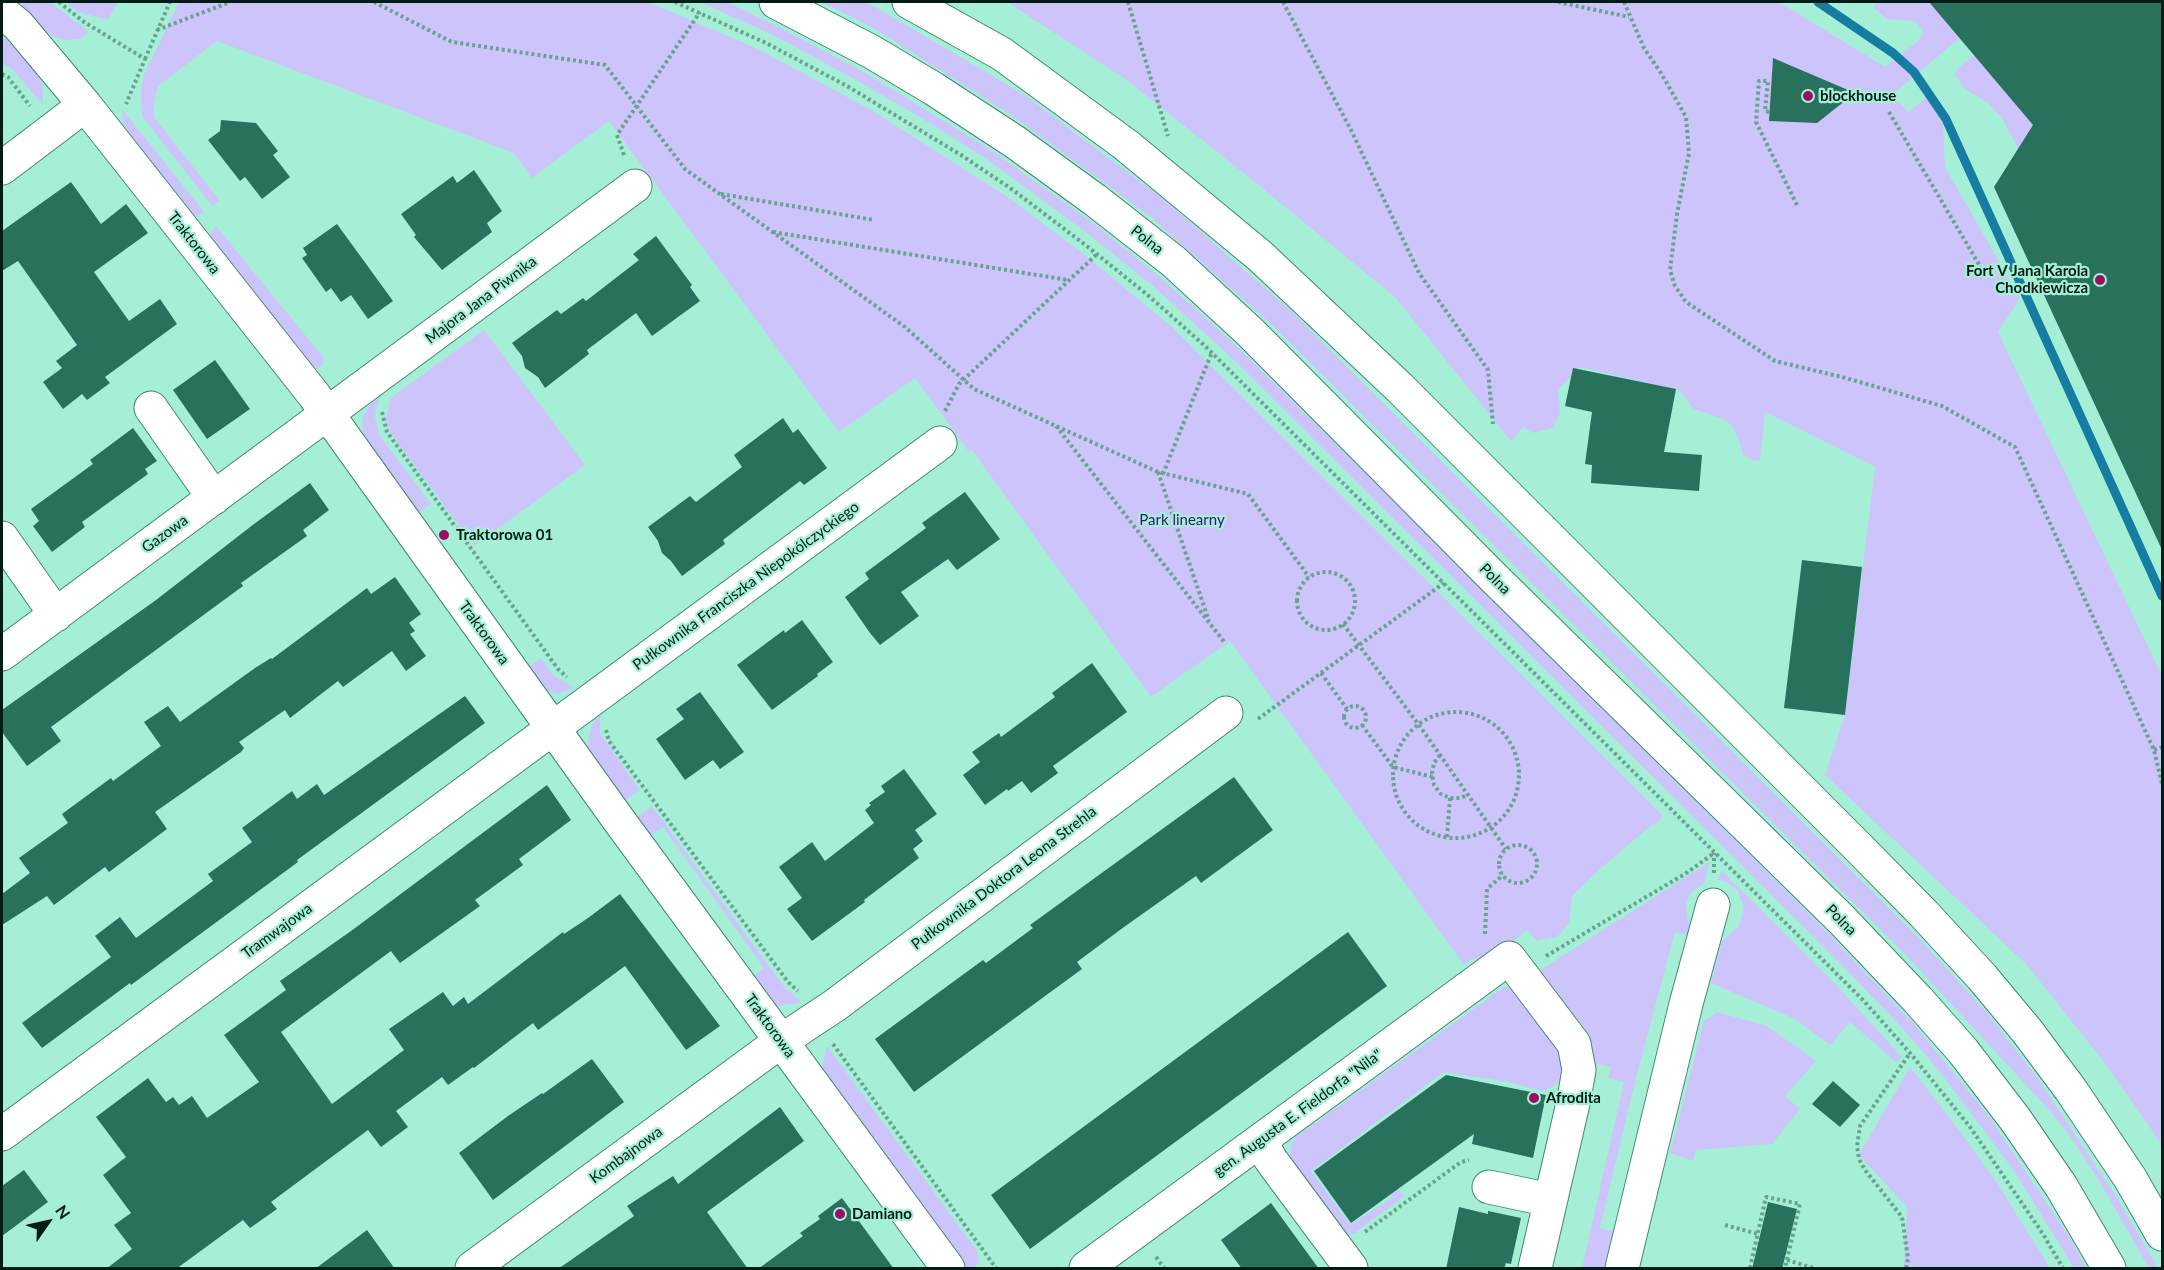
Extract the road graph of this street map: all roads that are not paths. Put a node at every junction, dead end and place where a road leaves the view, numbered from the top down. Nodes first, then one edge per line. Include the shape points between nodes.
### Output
1 (776, 2) edge
2 (909, 2) edge
3 (2, 12) edge
4 (85, 105) junction
5 (2, 168) edge
6 (635, 186) road end
7 (151, 408) dead end
8 (329, 414) junction
9 (940, 443) road end
10 (214, 498) junction
11 (2, 538) edge
12 (56, 615) junction
13 (2, 654) edge
14 (1241, 716) road end
15 (553, 728) junction
16 (1713, 905) dead end
17 (781, 1041) junction
18 (2, 1134) edge
19 (1260, 1141) junction
20 (1484, 1173) road end
21 (1550, 1200) junction
22 (2163, 1234) edge
23 (1345, 1260) edge
24 (472, 1269) edge
25 (948, 1269) edge
26 (1086, 1269) edge
27 (1535, 1269) edge
28 (1622, 1269) edge
29 (2109, 1269) edge

1 - 29 street, Polna via 934,88 1015,142 1173,261 1251,333 1918,1000 2015,1119 2061,1186
2 - 22 street via 1002,54 1126,145 1260,256 1400,388 1924,914 2002,1000 2071,1090
3 - 4 street, Traktorowa via 18,25
4 - 5 street
4 - 8 street, Traktorowa
6 - 8 street, Majora Jana Piwnika
7 - 10 street
8 - 10 street, Gazowa
8 - 15 street, Traktorowa
9 - 15 street, Pułkownika Franciszka Niepokólczyckiego
10 - 12 street, Gazowa
11 - 12 street
12 - 13 street, Gazowa
14 - 17 street, Pułkownika Doktora Leona Strehla
15 - 17 street, Traktorowa
15 - 18 street, Tramwajowa
16 - 28 street
17 - 24 street, Kombajnowa
17 - 25 street, Traktorowa
19 - 21 street, gen. Augusta E. Fieldorfa "Nila" via 1505,958 1574,1044 1578,1070 1574,1100
19 - 23 street
19 - 26 street, gen. Augusta E. Fieldorfa "Nila"
20 - 21 street
21 - 27 street

